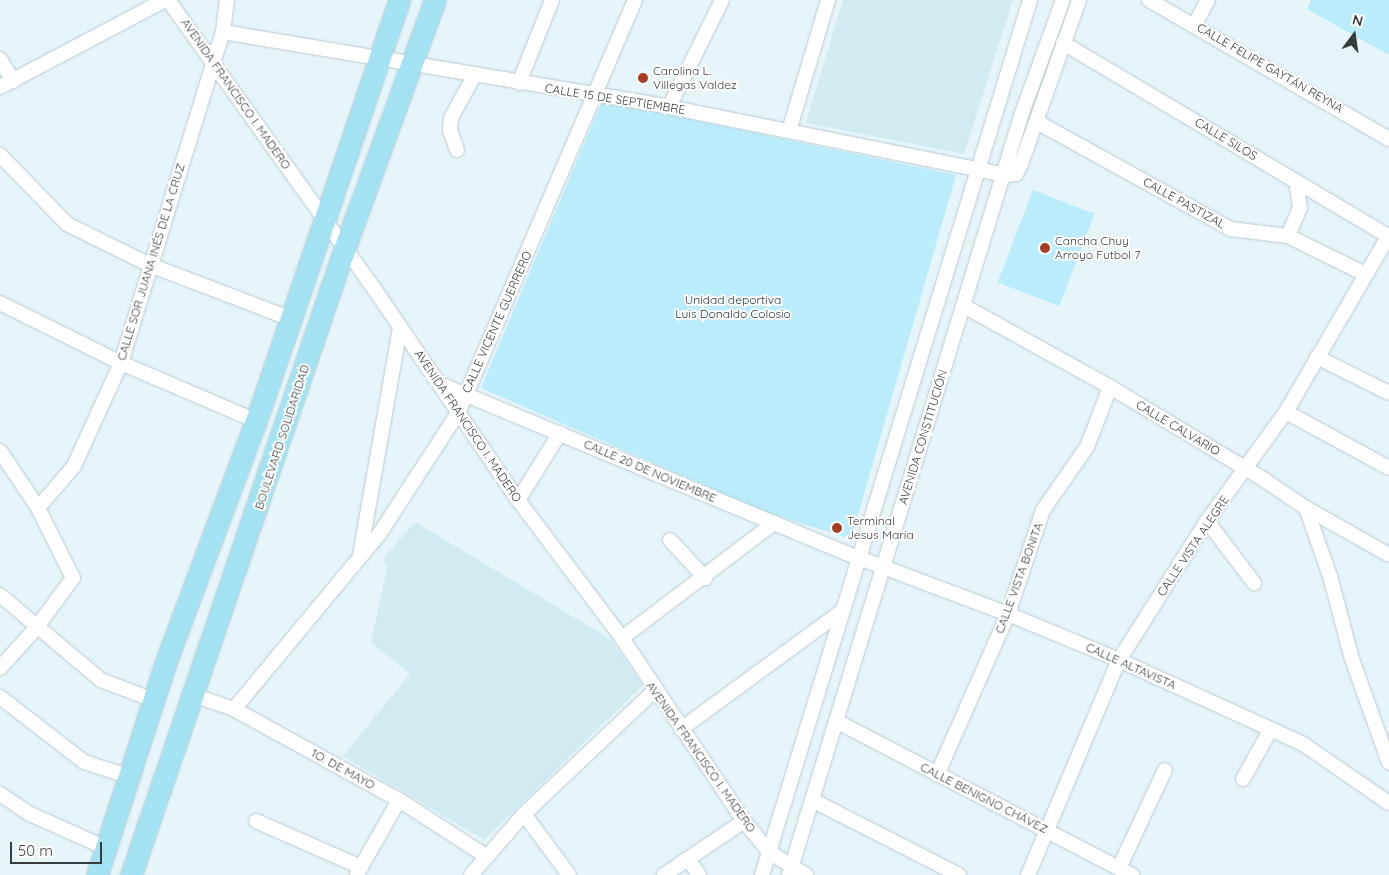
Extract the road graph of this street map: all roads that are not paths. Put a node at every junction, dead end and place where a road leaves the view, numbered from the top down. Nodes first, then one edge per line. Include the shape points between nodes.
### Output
1 (167, 0) edge
2 (226, 0) edge
3 (400, 0) edge
4 (435, 0) edge
5 (552, 0) edge
6 (635, 0) edge
7 (722, 0) edge
8 (828, 0) edge
9 (1030, 0) edge
10 (1063, 0) edge
11 (1079, 0) edge
12 (1149, 0) edge
13 (1208, 0) edge
14 (1195, 24) junction
15 (223, 32) junction
16 (1063, 43) junction
17 (379, 58) junction
18 (0, 59) edge
19 (213, 63) junction
20 (413, 65) junction
21 (474, 76) junction
22 (13, 81) junction
23 (519, 84) junction
24 (0, 87) edge
25 (597, 94) junction
26 (670, 107) junction
27 (1037, 122) junction
28 (789, 131) junction
29 (1389, 139) edge
30 (457, 150) dead end
31 (1, 158) edge
32 (977, 169) junction
33 (1005, 175) junction
34 (1296, 181) junction
35 (325, 220) junction
36 (1389, 235) edge
37 (1288, 236) junction
38 (345, 247) junction
39 (150, 265) junction
40 (1365, 274) junction
41 (0, 302) edge
42 (964, 306) junction
43 (289, 318) junction
44 (400, 328) junction
45 (1318, 357) junction
46 (121, 363) junction
47 (440, 384) junction
48 (1110, 387) junction
49 (466, 393) junction
50 (1389, 393) edge
51 (1286, 412) junction
52 (458, 413) junction
53 (256, 420) junction
54 (560, 433) junction
55 (0, 451) edge
56 (1389, 468) edge
57 (1246, 469) junction
58 (518, 500) junction
59 (38, 508) junction
60 (1306, 508) junction
61 (1208, 521) junction
62 (774, 522) junction
63 (670, 540) dead end
64 (1389, 555) edge
65 (359, 556) junction
66 (859, 558) junction
67 (883, 566) junction
68 (705, 578) junction
69 (1254, 583) dead end
70 (0, 595) edge
71 (841, 612) junction
72 (1008, 614) junction
73 (36, 628) junction
74 (622, 638) junction
75 (1119, 660) junction
76 (0, 668) edge
77 (655, 690) junction
78 (193, 694) junction
79 (0, 697) edge
80 (153, 700) junction
81 (234, 709) junction
82 (836, 722) junction
83 (680, 729) junction
84 (1271, 729) junction
85 (1389, 763) edge
86 (1165, 770) dead end
87 (937, 775) junction
88 (131, 776) junction
89 (1243, 779) dead end
90 (0, 794) edge
91 (399, 800) junction
92 (812, 800) junction
93 (1389, 803) edge
94 (524, 814) junction
95 (256, 821) dead end
96 (744, 821) junction
97 (1045, 830) junction
98 (106, 848) junction
99 (768, 852) junction
100 (486, 856) junction
101 (688, 859) junction
102 (1119, 868) junction
103 (359, 871) edge
104 (790, 871) edge
105 (97, 875) edge
106 (131, 875) edge
107 (471, 875) edge
108 (569, 875) edge
109 (664, 875) edge
110 (699, 875) edge
111 (762, 875) edge
112 (806, 875) edge
113 (959, 875) edge
114 (1028, 875) edge
115 (1132, 875) edge

1 - 19 street, AVENIDA FRANCISCO I. MADERO
1 - 22 street
2 - 15 street, CALLE SOR JUANA INÉS DE LA CRUZ
3 - 17 main road
4 - 20 main road, BOULEVARD SOLIDARIDAD
5 - 23 street
6 - 25 street, CALLE VICENTE GUERRERO
7 - 26 street
8 - 28 street
9 - 32 street
10 - 33 street, AVENIDA CONSTITUCIÓN via 1022,113
11 - 16 street
12 - 14 street, CALLE FELIPE GAYTÁN REYNA
13 - 14 street
14 - 29 street, CALLE FELIPE GAYTÁN REYNA
15 - 17 street, CALLE 15 DE SEPTIEMBRE
15 - 19 street, CALLE SOR JUANA INÉS DE LA CRUZ
16 - 27 street
16 - 34 street, CALLE SILOS
17 - 20 street, CALLE 15 DE SEPTIEMBRE
17 - 35 main road
18 - 22 street
19 - 35 street, AVENIDA FRANCISCO I. MADERO
19 - 39 street, CALLE SOR JUANA INÉS DE LA CRUZ
20 - 21 street, CALLE 15 DE SEPTIEMBRE
20 - 38 main road, BOULEVARD SOLIDARIDAD
21 - 23 street, CALLE 15 DE SEPTIEMBRE
21 - 30 street via 451,118 450,130
22 - 24 street
23 - 25 street, CALLE 15 DE SEPTIEMBRE
25 - 26 street, CALLE 15 DE SEPTIEMBRE
25 - 49 street, CALLE VICENTE GUERRERO
26 - 28 street, CALLE 15 DE SEPTIEMBRE
27 - 33 street via 1016,174
27 - 37 street, CALLE PASTIZAL via 1231,228
28 - 32 street, CALLE 15 DE SEPTIEMBRE
31 - 39 street via 67,224
32 - 33 street, CALLE 15 DE SEPTIEMBRE
32 - 66 street
33 - 42 street, AVENIDA CONSTITUCIÓN
34 - 36 street, CALLE SILOS
34 - 37 street via 1300,208
35 - 38 street, AVENIDA FRANCISCO I. MADERO
35 - 43 main road
36 - 40 street, CALLE VISTA ALEGRE
37 - 40 street, CALLE PASTIZAL
38 - 44 street, AVENIDA FRANCISCO I. MADERO
38 - 78 main road, BOULEVARD SOLIDARIDAD
39 - 43 street
39 - 46 street, CALLE SOR JUANA INÉS DE LA CRUZ
40 - 45 street, CALLE VISTA ALEGRE
41 - 46 street
42 - 48 street, CALLE CALVARIO
42 - 67 street, AVENIDA CONSTITUCIÓN
43 - 53 main road
44 - 47 street, AVENIDA FRANCISCO I. MADERO
44 - 65 street
45 - 50 street
45 - 51 street, CALLE VISTA ALEGRE
46 - 53 street
46 - 59 street, CALLE SOR JUANA INÉS DE LA CRUZ via 74,466
47 - 49 street, CALLE 20 DE NOVIEMBRE
47 - 52 street, AVENIDA FRANCISCO I. MADERO
48 - 57 street, CALLE CALVARIO
48 - 72 street, CALLE VISTA BONITA via 1087,447 1043,510
49 - 52 street, CALLE VICENTE GUERRERO
49 - 54 street, CALLE 20 DE NOVIEMBRE
51 - 56 street
51 - 57 street, CALLE VISTA ALEGRE
52 - 58 street, AVENIDA FRANCISCO I. MADERO
52 - 65 street, CALLE VICENTE GUERRERO via 380,533
53 - 80 main road
54 - 58 street
54 - 62 street, CALLE 20 DE NOVIEMBRE
55 - 59 street
57 - 60 street, CALLE CALVARIO
57 - 61 street, CALLE VISTA ALEGRE
58 - 74 street, AVENIDA FRANCISCO I. MADERO
59 - 73 street via 73,578
60 - 64 street, CALLE CALVARIO
60 - 85 street via 1330,576 1352,659
61 - 69 street
61 - 75 street, CALLE VISTA ALEGRE
62 - 66 street, CALLE 20 DE NOVIEMBRE
62 - 68 street
63 - 68 street
65 - 81 street, CALLE VICENTE GUERRERO
66 - 67 street, CALLE ALTAVISTA
66 - 71 street
67 - 72 street, CALLE ALTAVISTA
67 - 82 street, AVENIDA CONSTITUCIÓN
68 - 74 street
70 - 73 street
71 - 83 street
71 - 99 street
72 - 75 street, CALLE ALTAVISTA
72 - 87 street, CALLE VISTA BONITA
73 - 76 street
73 - 80 street via 100,680
74 - 77 street, AVENIDA FRANCISCO I. MADERO
75 - 84 street, CALLE ALTAVISTA
75 - 97 street, CALLE VISTA ALEGRE
77 - 83 street, AVENIDA FRANCISCO I. MADERO
77 - 94 street
78 - 81 street, 1O. DE MAYO
78 - 106 main road, BOULEVARD SOLIDARIDAD
79 - 88 street via 84,762
80 - 88 main road
81 - 91 street, 1O. DE MAYO
82 - 87 street, CALLE BENIGNO CHÁVEZ
82 - 92 street, AVENIDA CONSTITUCIÓN
83 - 96 street, AVENIDA FRANCISCO I. MADERO
84 - 89 street
84 - 93 street, CALLE ALTAVISTA via 1303,744
86 - 102 street
87 - 97 street, CALLE BENIGNO CHÁVEZ
88 - 98 main road
90 - 98 street via 30,814
91 - 100 street, 1O. DE MAYO
91 - 103 street
92 - 104 street, AVENIDA CONSTITUCIÓN
92 - 113 street
94 - 100 street
94 - 108 street
95 - 103 street
96 - 99 street, AVENIDA FRANCISCO I. MADERO
96 - 101 street
97 - 102 street, CALLE BENIGNO CHÁVEZ
97 - 114 street, CALLE VISTA ALEGRE
98 - 105 main road
99 - 104 street
99 - 111 street
100 - 107 street
101 - 109 street
101 - 110 street
102 - 115 street, CALLE BENIGNO CHÁVEZ
104 - 112 street

